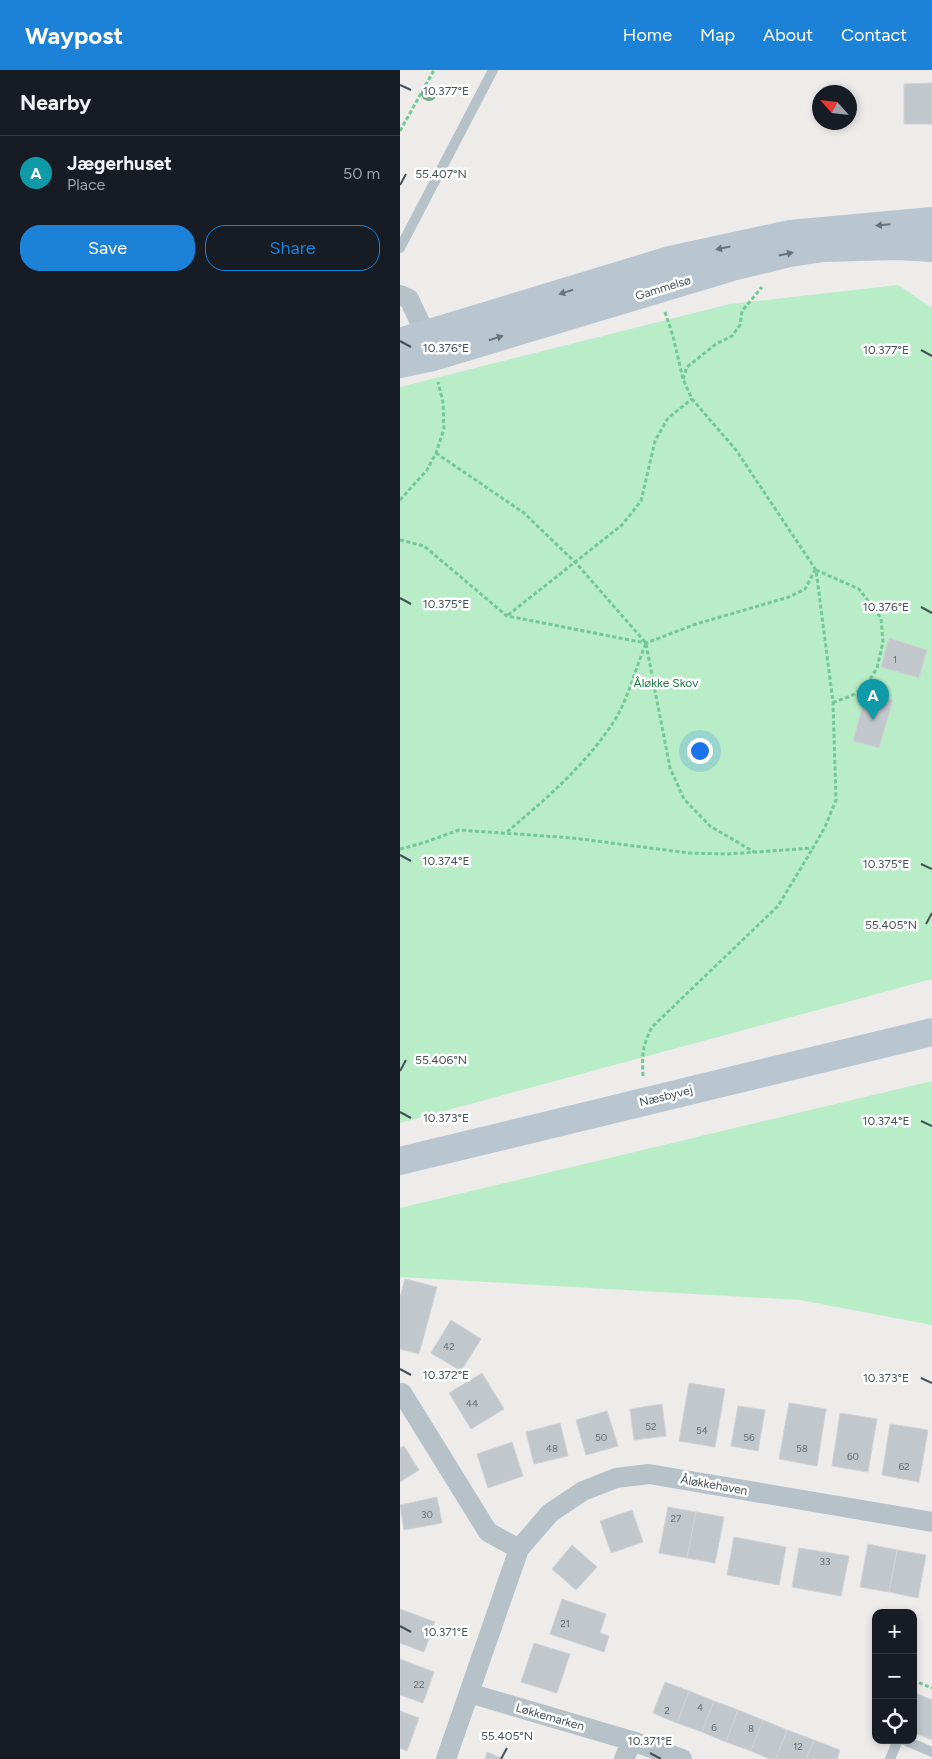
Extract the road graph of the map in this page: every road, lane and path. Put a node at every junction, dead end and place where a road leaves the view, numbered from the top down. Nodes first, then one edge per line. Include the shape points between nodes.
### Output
1 (434, 70) edge
2 (493, 70) edge
3 (400, 131) edge
4 (932, 221) edge
5 (400, 248) edge
6 (932, 248) edge
7 (790, 253) junction
8 (400, 295) edge
9 (673, 336) dead end
10 (400, 342) edge
11 (429, 346) junction
12 (400, 364) edge
13 (683, 380) junction
14 (692, 399) junction
15 (436, 453) junction
16 (400, 500) edge
17 (400, 540) edge
18 (576, 563) junction
19 (816, 570) junction
20 (507, 616) junction
21 (646, 642) junction
22 (833, 702) junction
23 (506, 832) junction
24 (813, 848) junction
25 (400, 849) edge
26 (754, 852) junction
27 (932, 1032) edge
28 (644, 1102) junction
29 (400, 1161) edge
30 (402, 1393) dead end
31 (932, 1522) edge
32 (520, 1549) junction
33 (917, 1682) edge
34 (932, 1688) edge
35 (469, 1693) junction
36 (896, 1744) edge
37 (913, 1744) edge
38 (628, 1750) edge
39 (932, 1752) edge
40 (446, 1759) edge
41 (682, 1759) edge
42 (890, 1759) edge

1 - 3 path
2 - 5 lane
4 -> 11 street, Gammelsø via 790,234 670,260
6 - 7 street, Gammelsø via 823,248
11 -> 7 street, Gammelsø
7 - 13 path via 742,311 740,325 732,336 687,366
8 - 11 street via 409,299
9 - 13 path
10 - 11 street, Gammelsø
11 - 12 street, Gammelsø
11 - 15 path via 443,402 444,429
13 - 14 path
14 - 18 path via 668,418 656,441 641,501 622,526
14 - 19 path via 736,450
15 - 16 path via 427,470
15 - 18 path via 524,513
17 - 20 path via 424,546
18 - 20 path
18 - 21 path
19 - 21 path via 805,589 789,597
19 - 22 path
19 - 22 path via 859,589 881,618 882,642 877,668 866,687
20 - 21 path
21 - 23 path via 617,716 591,753 547,798
21 - 26 path via 670,768 684,799 710,826
22 - 24 path via 836,800
23 - 25 path via 459,830
23 - 26 path via 689,854
24 - 26 path
24 - 28 path via 778,906 652,1027 644,1042 642,1058
27 - 28 street, Næsbyvej
28 - 29 street, Næsbyvej
30 - 32 street via 488,1532
31 - 32 street, Åløkkehaven via 649,1474 616,1478 583,1491 550,1513
32 - 35 street, Åløkkehaven
33 - 34 path
35 - 38 street, Løkkemarken
35 - 40 street, Åløkkehaven
36 - 42 lane
37 - 39 lane
38 - 41 street, Løkkemarken

